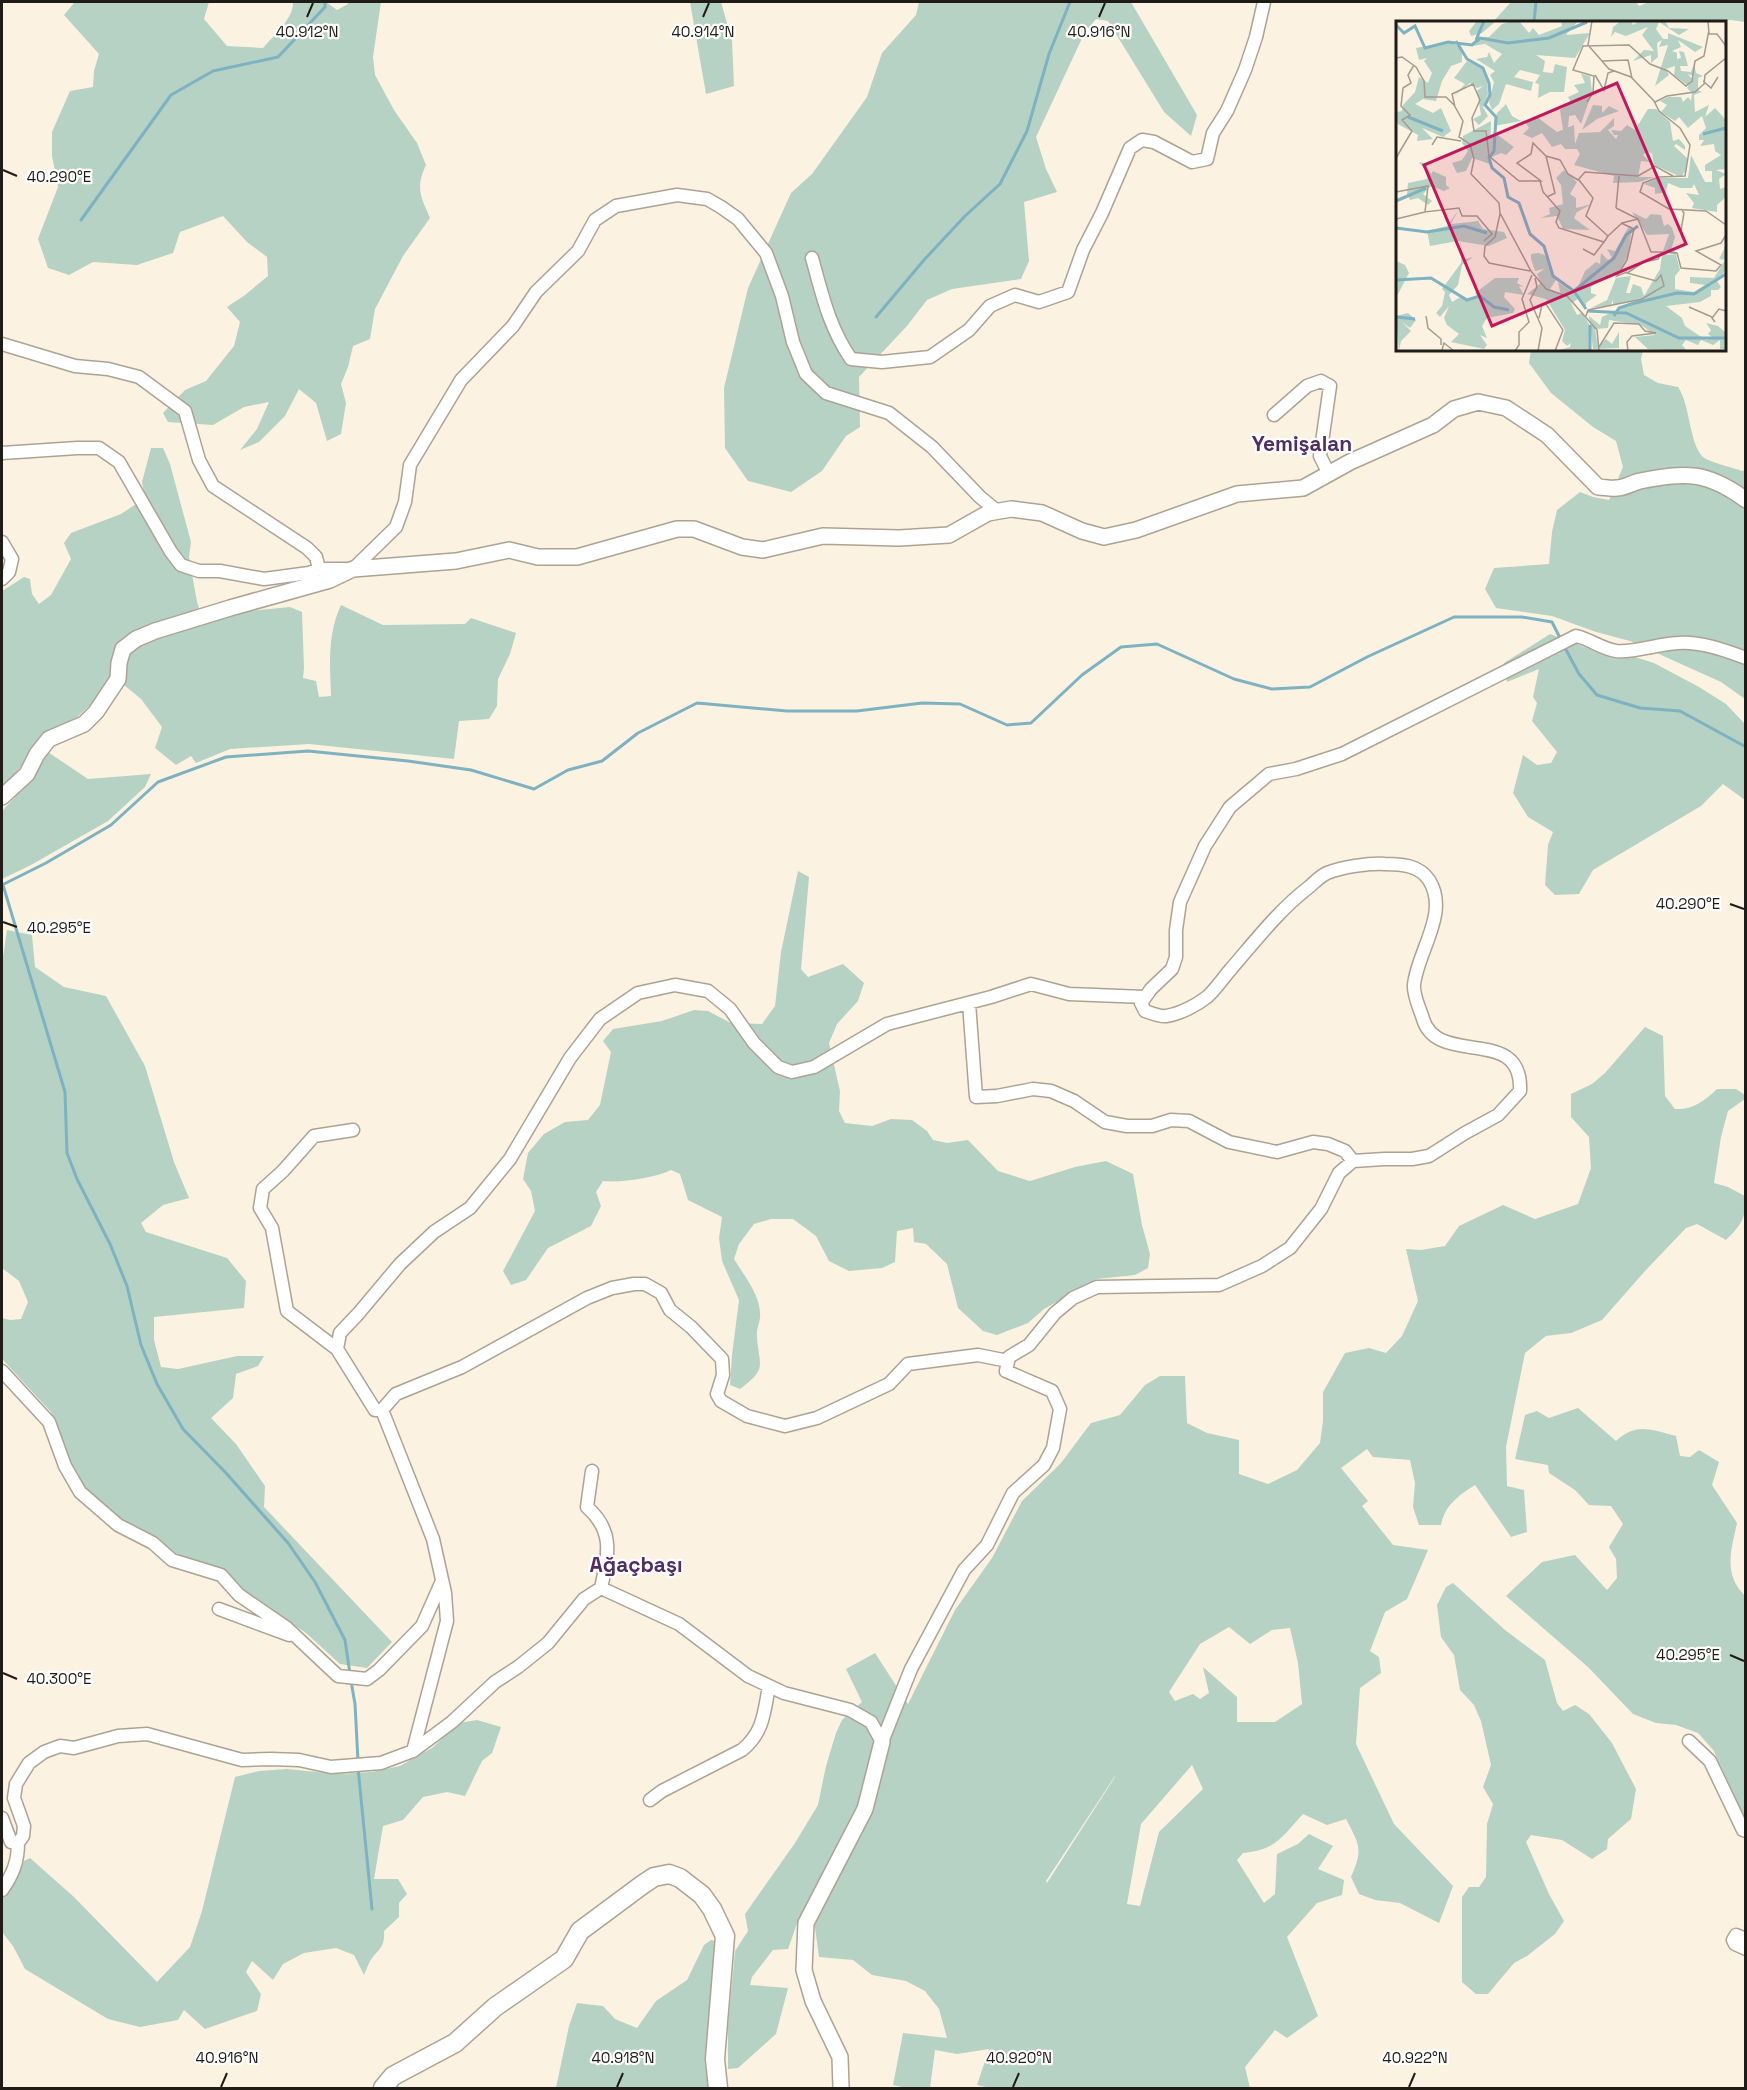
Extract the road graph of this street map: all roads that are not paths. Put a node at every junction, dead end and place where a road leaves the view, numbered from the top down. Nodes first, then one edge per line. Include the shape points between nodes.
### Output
1 (1264, 2) edge
2 (812, 258) dead end
3 (2, 344) edge
4 (1274, 416) dead end
5 (2, 453) edge
6 (1329, 474) junction
7 (1746, 500) edge
8 (997, 511) junction
9 (2, 542) edge
10 (319, 569) junction
11 (352, 569) junction
12 (2, 579) edge
13 (1746, 658) edge
14 (2, 797) edge
15 (1145, 997) junction
16 (969, 1003) junction
17 (352, 1130) dead end
18 (1353, 1161) junction
19 (337, 1349) junction
20 (1008, 1361) junction
21 (2, 1371) edge
22 (382, 1410) junction
23 (592, 1471) dead end
24 (442, 1581) junction
25 (602, 1588) junction
26 (219, 1609) dead end
27 (299, 1638) junction
28 (769, 1686) junction
29 (1689, 1741) dead end
30 (882, 1742) junction
31 (412, 1751) junction
32 (650, 1800) dead end
33 (2, 1818) edge
34 (1746, 1831) edge
35 (18, 1844) junction
36 (2, 1890) edge
37 (1746, 1939) edge
38 (1746, 1949) edge
39 (383, 2088) edge
40 (718, 2088) edge
41 (841, 2088) edge

1 - 2 street via 1245,70 1213,133 1207,159 1192,162 1154,142 1142,140 1130,148 1068,292 1039,302 1015,295 990,306 969,330 930,357 882,362 851,358 838,340
3 - 10 street via 75,366 139,376 184,411 199,460 213,486 308,548
4 - 6 street via 1307,386 1321,381 1330,386 1320,456
5 - 10 street via 99,448 120,462 181,565 264,579
6 - 7 street via 1433,425 1455,409 1478,402 1506,408 1548,435 1598,487 1618,488 1668,475 1695,475 1715,480
6 - 8 street via 1303,488 1237,494 1136,530 1104,537 1042,513
8 - 11 street via 949,535 823,536 764,550 742,547 694,529 677,529 577,556 538,557 509,550 456,561
8 - 11 street via 932,447 889,413 826,393 806,374 766,253 738,219 721,207 707,199 677,195 616,206 595,220 578,251 536,292 513,326 460,380 410,465 405,502 396,527
9 - 12 street via 12,559 9,572
10 - 11 street
11 - 14 street via 330,580 136,639 123,649 118,679 96,712 84,724 49,739 27,774
13 - 15 street via 1679,642 1618,651 1576,636 1342,754 1269,774 1230,807 1205,846 1180,902 1172,969
15 - 16 street via 1069,994 1031,984
15 - 18 street via 1141,1003 1145,1011 1164,1016 1183,1011 1207,996 1288,902 1326,873 1369,863 1415,868 1429,880 1436,910 1413,987 1424,1024 1432,1034 1451,1044 1502,1054 1513,1062 1521,1076 1520,1092 1498,1115 1429,1156
16 - 18 street via 976,1097 1033,1089 1051,1091 1105,1122 1152,1126 1171,1120 1189,1121 1229,1142 1277,1152 1313,1142 1328,1144 1345,1151
16 - 19 street via 887,1024 814,1067 792,1072 778,1067 754,1043 730,1009 708,991 675,985 638,993 600,1019 570,1058 510,1159 470,1208 434,1232 400,1264 340,1333
17 - 19 street via 314,1136 263,1189 260,1208 272,1228 287,1311
18 - 20 street via 1339,1173 1321,1209 1290,1248 1262,1266 1219,1285 1097,1287 1073,1298 1029,1345
19 - 22 street via 375,1410
20 - 22 street via 978,1355 908,1364 889,1384 817,1418 785,1426 747,1416 721,1401 717,1394 723,1375 722,1359 670,1310 662,1293 645,1284 634,1284 587,1298 462,1367 396,1394
20 - 30 street via 1006,1371 1052,1391 1060,1409 1053,1448 1044,1465 1013,1493 987,1545 964,1570 911,1669
21 - 27 street via 49,1422 65,1466 80,1492 118,1526 153,1543 172,1560 221,1575 239,1595
22 - 24 street via 433,1539
23 - 25 street via 587,1508 606,1529 608,1558
24 - 27 street via 422,1626 366,1679 338,1676
24 - 31 street via 447,1621
25 - 28 street via 679,1624 748,1676
25 - 31 street via 584,1599 548,1643
26 - 27 street
28 - 30 street via 850,1710 871,1722
28 - 32 street via 753,1741
29 - 34 street via 1710,1761
30 - 41 street via 865,1809 806,1923 804,1970 813,2001 840,2057
31 - 35 street via 381,1763 331,1767 299,1760 242,1760 147,1734 118,1736 74,1748 60,1746 30,1763 16,1784 14,1798 24,1826
33 - 35 street via 10,1842
35 - 36 street via 18,1861
37 - 38 street via 1736,1935 1733,1940
39 - 40 main road via 393,2076 455,2043 495,2007 564,1959 580,1930 654,1877 669,1874 702,1895 725,1936 715,2059

